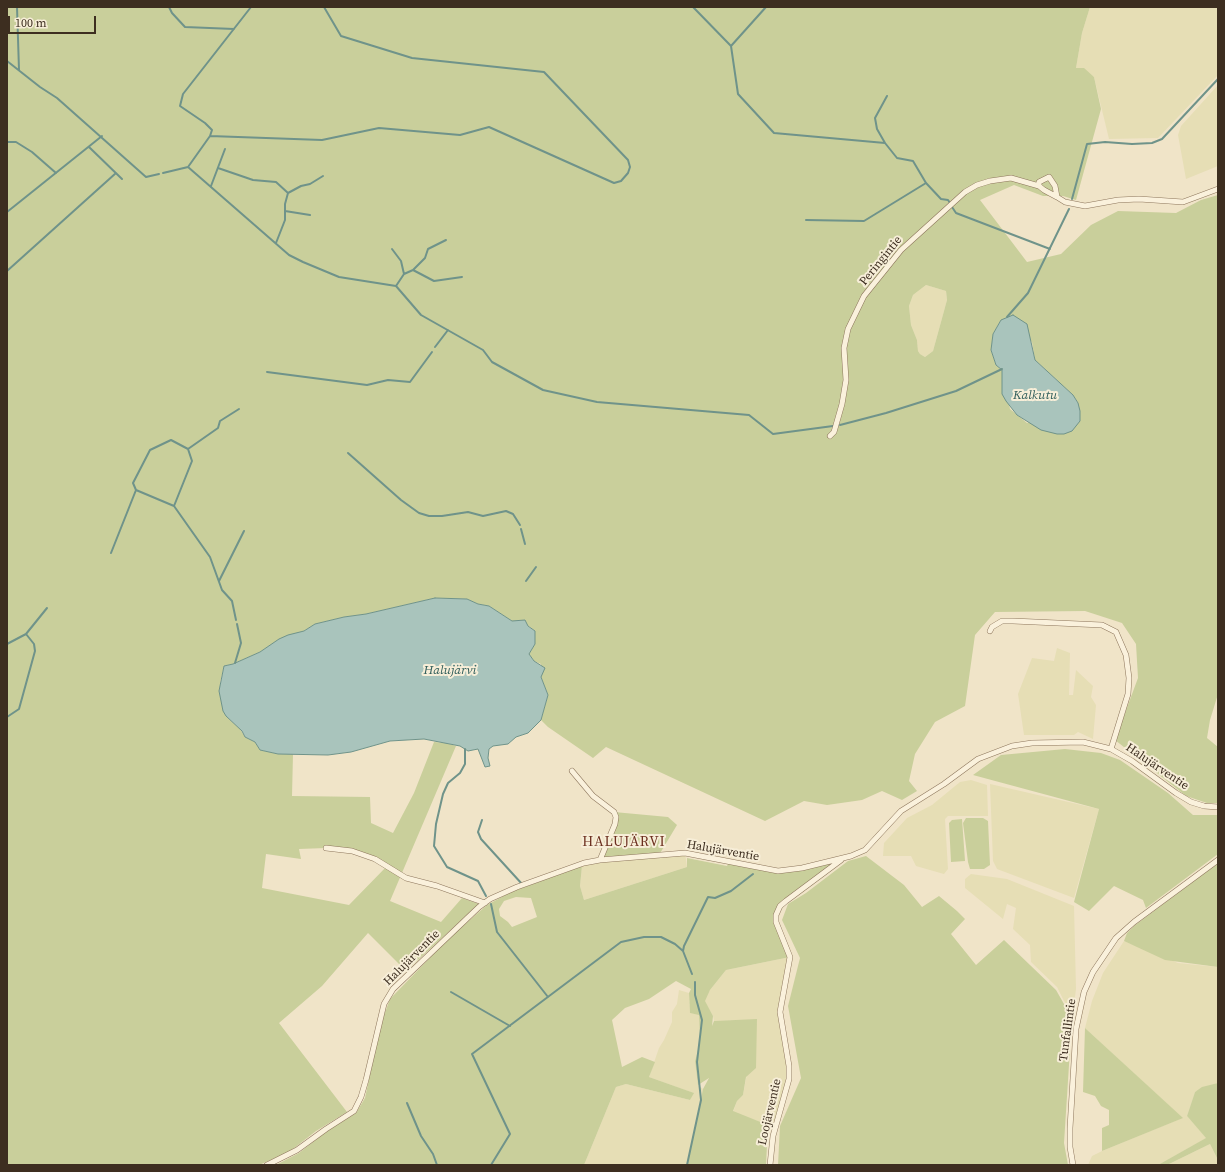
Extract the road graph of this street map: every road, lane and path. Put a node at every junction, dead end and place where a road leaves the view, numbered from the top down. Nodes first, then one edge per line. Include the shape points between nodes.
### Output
1 (1039, 186) junction
2 (1218, 189) edge
3 (1057, 197) junction
4 (830, 436) dead end
5 (990, 631) dead end
6 (1111, 749) junction
7 (572, 772) dead end
8 (1218, 807) edge
9 (326, 848) dead end
10 (842, 858) junction
11 (600, 860) junction
12 (1218, 860) edge
13 (484, 903) junction
14 (267, 1165) edge
15 (770, 1165) edge
16 (1073, 1165) edge

1 - 3 street, Peringintie
1 - 3 street via 1039,182 1049,177 1055,186
1 - 4 street, Peringintie via 1011,178 977,185 901,250 864,296 848,329 844,348 846,380 842,404 834,432
2 - 3 street, Peringintie via 1176,203 1139,199 1085,206 1069,203
5 - 6 street via 992,626 1002,621 1013,621 1102,625 1116,632 1126,655 1129,678 1128,694
6 - 8 street, Halujärventie via 1191,802
6 - 10 street, Halujärventie via 1083,742 1058,742 1019,745 995,751 978,759 901,811 865,850
7 - 11 street via 589,793 614,812 616,817
9 - 13 street via 352,851 375,859 406,878
10 - 11 street, Halujärventie via 778,871 685,853
10 - 15 street, Loojärventie via 780,906 776,915 776,922 790,957 780,1012 789,1079 773,1136
11 - 13 street, Halujärventie via 584,863 522,885
12 - 16 street, Tunfallintie via 1116,938 1093,972 1084,992 1076,1029 1070,1128
13 - 14 street, Halujärventie via 393,989 382,1010 366,1080 354,1111 297,1150

